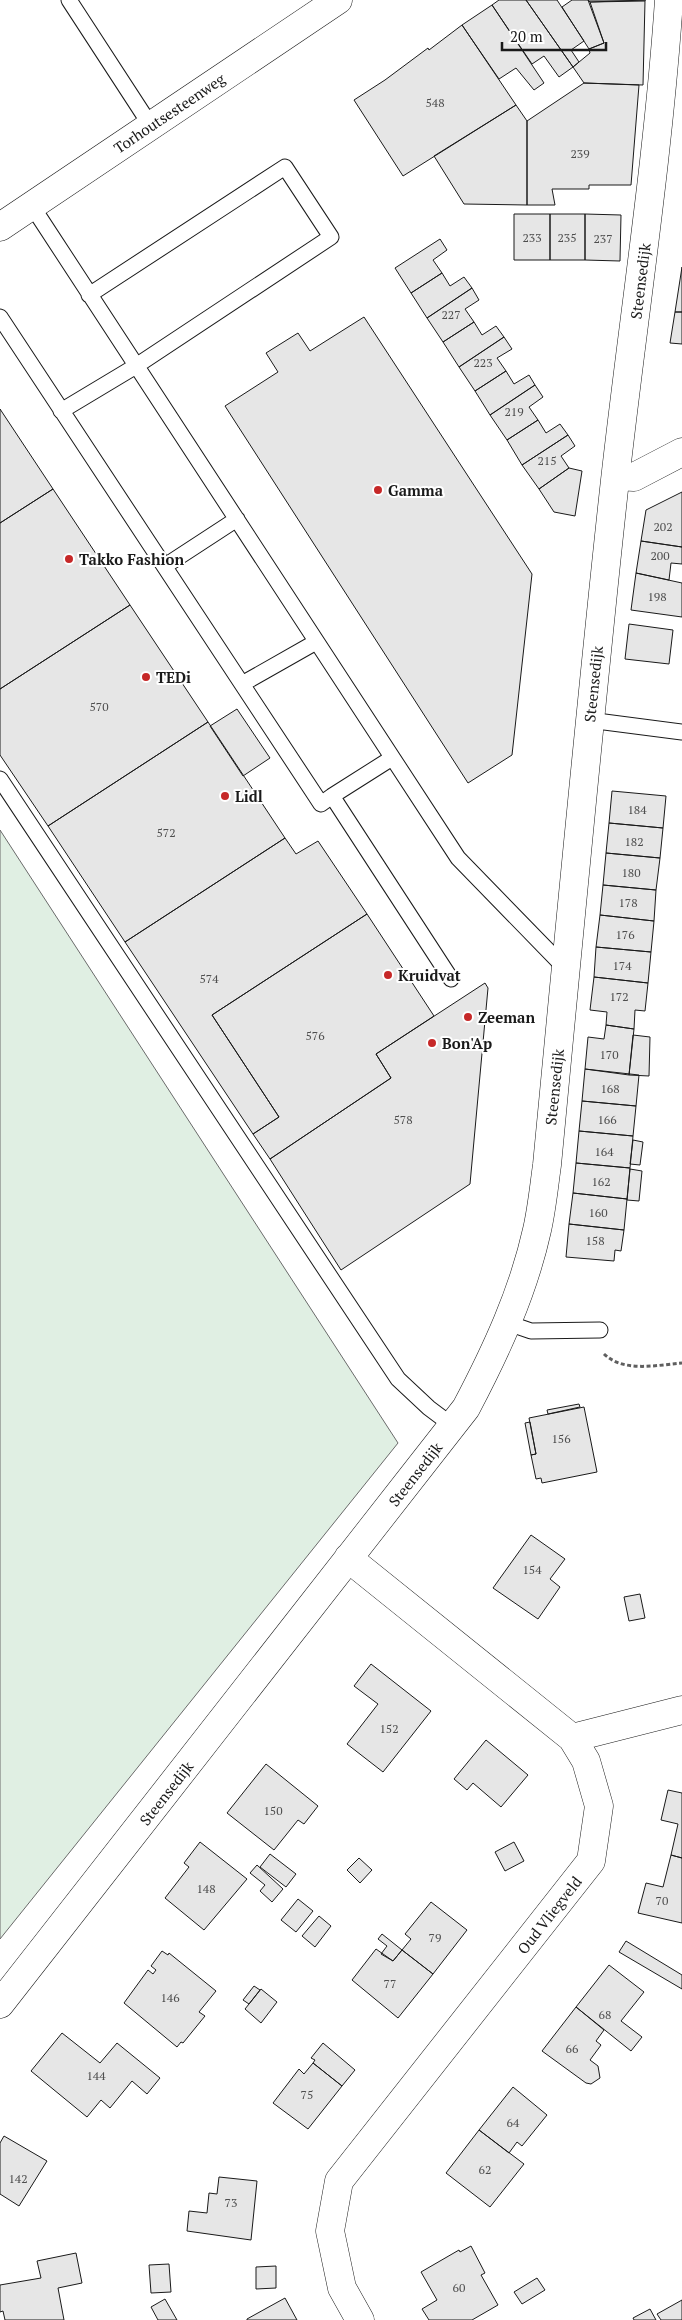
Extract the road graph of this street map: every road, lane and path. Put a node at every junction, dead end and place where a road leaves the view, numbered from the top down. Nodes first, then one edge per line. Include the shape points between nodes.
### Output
1 (69, 0) edge
2 (338, 0) edge
3 (669, 0) edge
4 (151, 126) junction
5 (32, 206) junction
6 (0, 226) edge
7 (90, 294) junction
8 (0, 317) edge
9 (136, 366) junction
10 (62, 411) junction
11 (682, 452) edge
12 (616, 476) junction
13 (236, 519) junction
14 (165, 566) junction
15 (316, 642) junction
16 (242, 684) junction
17 (589, 720) junction
18 (682, 732) edge
19 (392, 758) junction
20 (0, 779) edge
21 (332, 796) junction
22 (566, 969) junction
23 (451, 979) dead end
24 (508, 1323) junction
25 (600, 1330) joint
26 (682, 1363) edge
27 (453, 1426) junction
28 (348, 1558) junction
29 (682, 1710) edge
30 (572, 1738) junction
31 (0, 2004) edge
32 (360, 2320) edge

1 - 4 lane
2 - 4 street, Torhoutsesteenweg
3 - 12 street, Steensedijk via 662,101
4 - 5 street, Torhoutsesteenweg
5 - 6 street, Torhoutsesteenweg
5 - 7 lane
7 - 9 lane
7 - 9 lane via 284,167 331,237
8 - 10 lane
9 - 10 lane
9 - 13 lane
10 - 14 lane
11 - 12 street via 634,477
12 - 17 street, Steensedijk
13 - 14 lane
13 - 15 lane
14 - 16 lane
15 - 16 lane
15 - 19 lane
16 - 21 lane via 321,804
17 - 18 lane
17 - 22 street, Steensedijk
19 - 21 lane
19 - 22 lane via 458,858
20 - 27 lane via 398,1378
21 - 23 lane
22 - 24 street, Steensedijk via 547,1165 537,1229
24 - 25 lane via 531,1331
24 - 27 street, Steensedijk via 466,1408
25 - 26 path via 602,1351 610,1360 626,1366
27 - 28 street, Steensedijk
28 - 30 street, Oud Vliegveld
28 - 31 street, Steensedijk
29 - 30 street
30 - 32 street, Oud Vliegveld via 586,1761 599,1806 590,1861 339,2181 330,2231 342,2288

